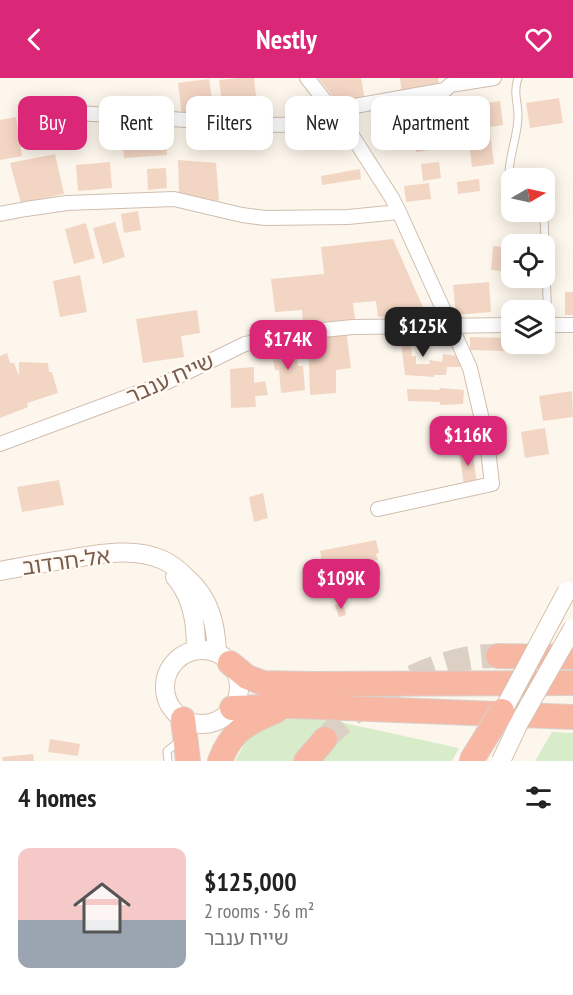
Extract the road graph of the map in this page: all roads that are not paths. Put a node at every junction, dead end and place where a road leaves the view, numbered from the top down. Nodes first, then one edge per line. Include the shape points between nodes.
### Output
1 (307, 78) edge
2 (494, 78) edge
3 (518, 78) edge
4 (322, 96) edge
5 (359, 105) edge
6 (87, 114) edge
7 (285, 125) edge
8 (359, 147) edge
9 (509, 168) edge
10 (399, 212) junction
11 (0, 214) edge
12 (544, 222) edge
13 (546, 300) edge
14 (573, 324) edge
15 (451, 325) junction
16 (501, 325) edge
17 (555, 325) edge
18 (0, 444) edge
19 (378, 510) dead end
20 (132, 553) junction
21 (0, 570) edge
22 (570, 587) edge
23 (573, 628) edge
24 (196, 650) junction
25 (498, 656) tunnel mouth
26 (573, 657) edge
27 (224, 658) junction
28 (573, 683) edge
29 (289, 706) junction
30 (502, 711) junction
31 (229, 712) junction
32 (573, 717) edge
33 (185, 727) junction
34 (325, 739) tunnel mouth
35 (168, 761) edge
36 (188, 761) edge
37 (209, 761) edge
38 (219, 761) edge
39 (306, 761) edge
40 (471, 761) edge
41 (477, 761) edge
42 (501, 761) edge

1 - 4 street
2 - 5 street
3 - 9 lane via 518,117
6 - 7 street
8 - 10 street
10 - 11 street via 337,218 265,218 163,200 67,203
10 - 15 street
12 - 13 lane
14 - 17 street
15 - 16 street, שייח ענבר
15 - 18 street, שייח ענבר via 353,327 245,344 167,382
15 - 19 street via 470,368 487,441 492,484
20 - 21 street, אל-חרדוב via 90,555
20 - 24 street, אל-חרדוב via 161,565 177,578 194,615
20 - 27 street, אל-חרדוב via 163,560 197,587 209,606
22 - 30 street, bridge
23 - 42 street, bridge
24 - 27 street
24 - 33 street via 176,660 166,678 169,702
25 - 26 highway
27 - 28 highway via 247,677 263,683
27 - 31 street via 236,671 239,690
29 - 31 highway
29 - 32 highway
29 - 38 highway via 238,730
30 - 40 highway, bridge
30 - 41 street, bridge
31 - 33 street via 217,721
31 - 37 highway via 213,740
33 - 35 lane via 167,752
33 - 36 highway
34 - 39 highway

